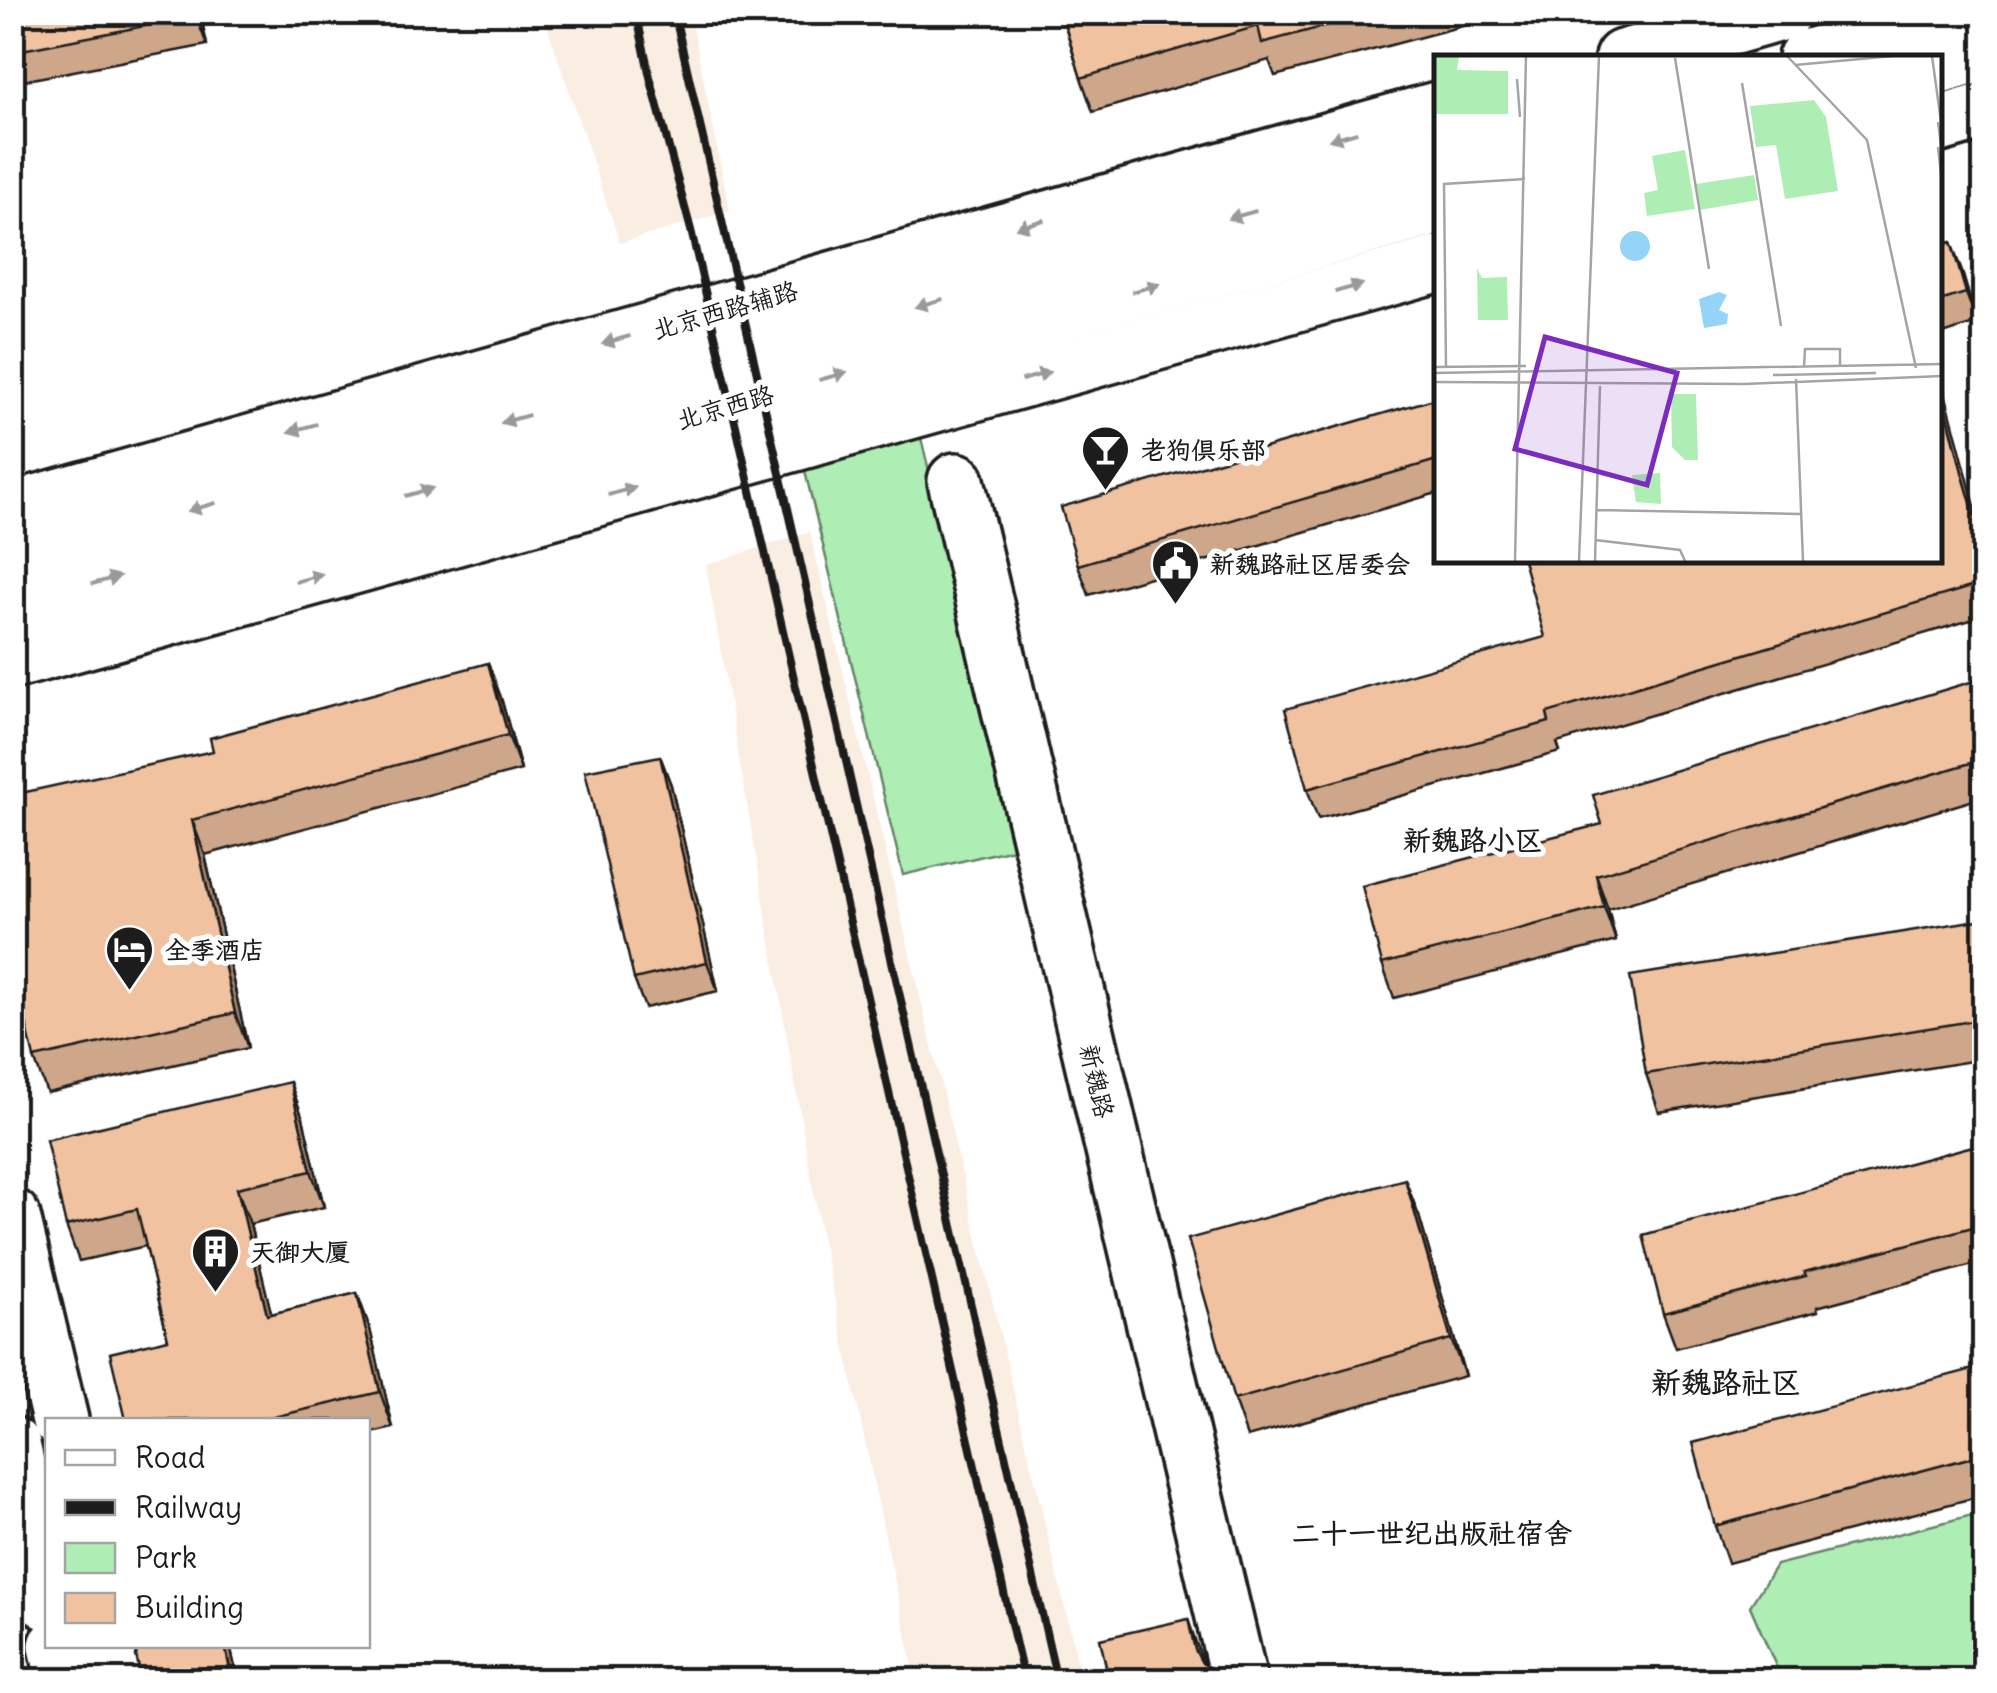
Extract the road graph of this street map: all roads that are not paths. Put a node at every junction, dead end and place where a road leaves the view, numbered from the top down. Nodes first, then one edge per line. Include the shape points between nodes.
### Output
1 (1783, 12) edge
2 (1967, 12) edge
3 (1984, 53) edge
4 (1632, 55) edge
5 (1816, 55) edge
6 (1942, 65) edge
7 (1434, 111) edge
8 (1984, 111) edge
9 (1942, 123) edge
10 (1434, 162) edge
11 (1434, 208) edge
12 (1434, 265) edge
13 (956, 481) dead end
14 (12, 510) edge
15 (12, 560) edge
16 (12, 606) edge
17 (12, 661) edge
18 (12, 1217) edge
19 (60, 1418) edge
20 (12, 1445) edge
21 (45, 1589) edge
22 (57, 1648) edge
23 (113, 1648) edge
24 (65, 1680) edge
25 (121, 1680) edge
26 (1239, 1680) edge

1 - 4 main road
2 - 5 main road
3 - 6 main road
7 -> 14 main road, 北京西路辅路
8 - 9 main road
10 -> 15 main road, 北京西路
16 -> 11 main road, 北京西路
17 -> 12 main road
13 - 26 main road, 新魏路
18 - 19 main road
20 - 21 main road
22 - 24 main road
23 - 25 main road

